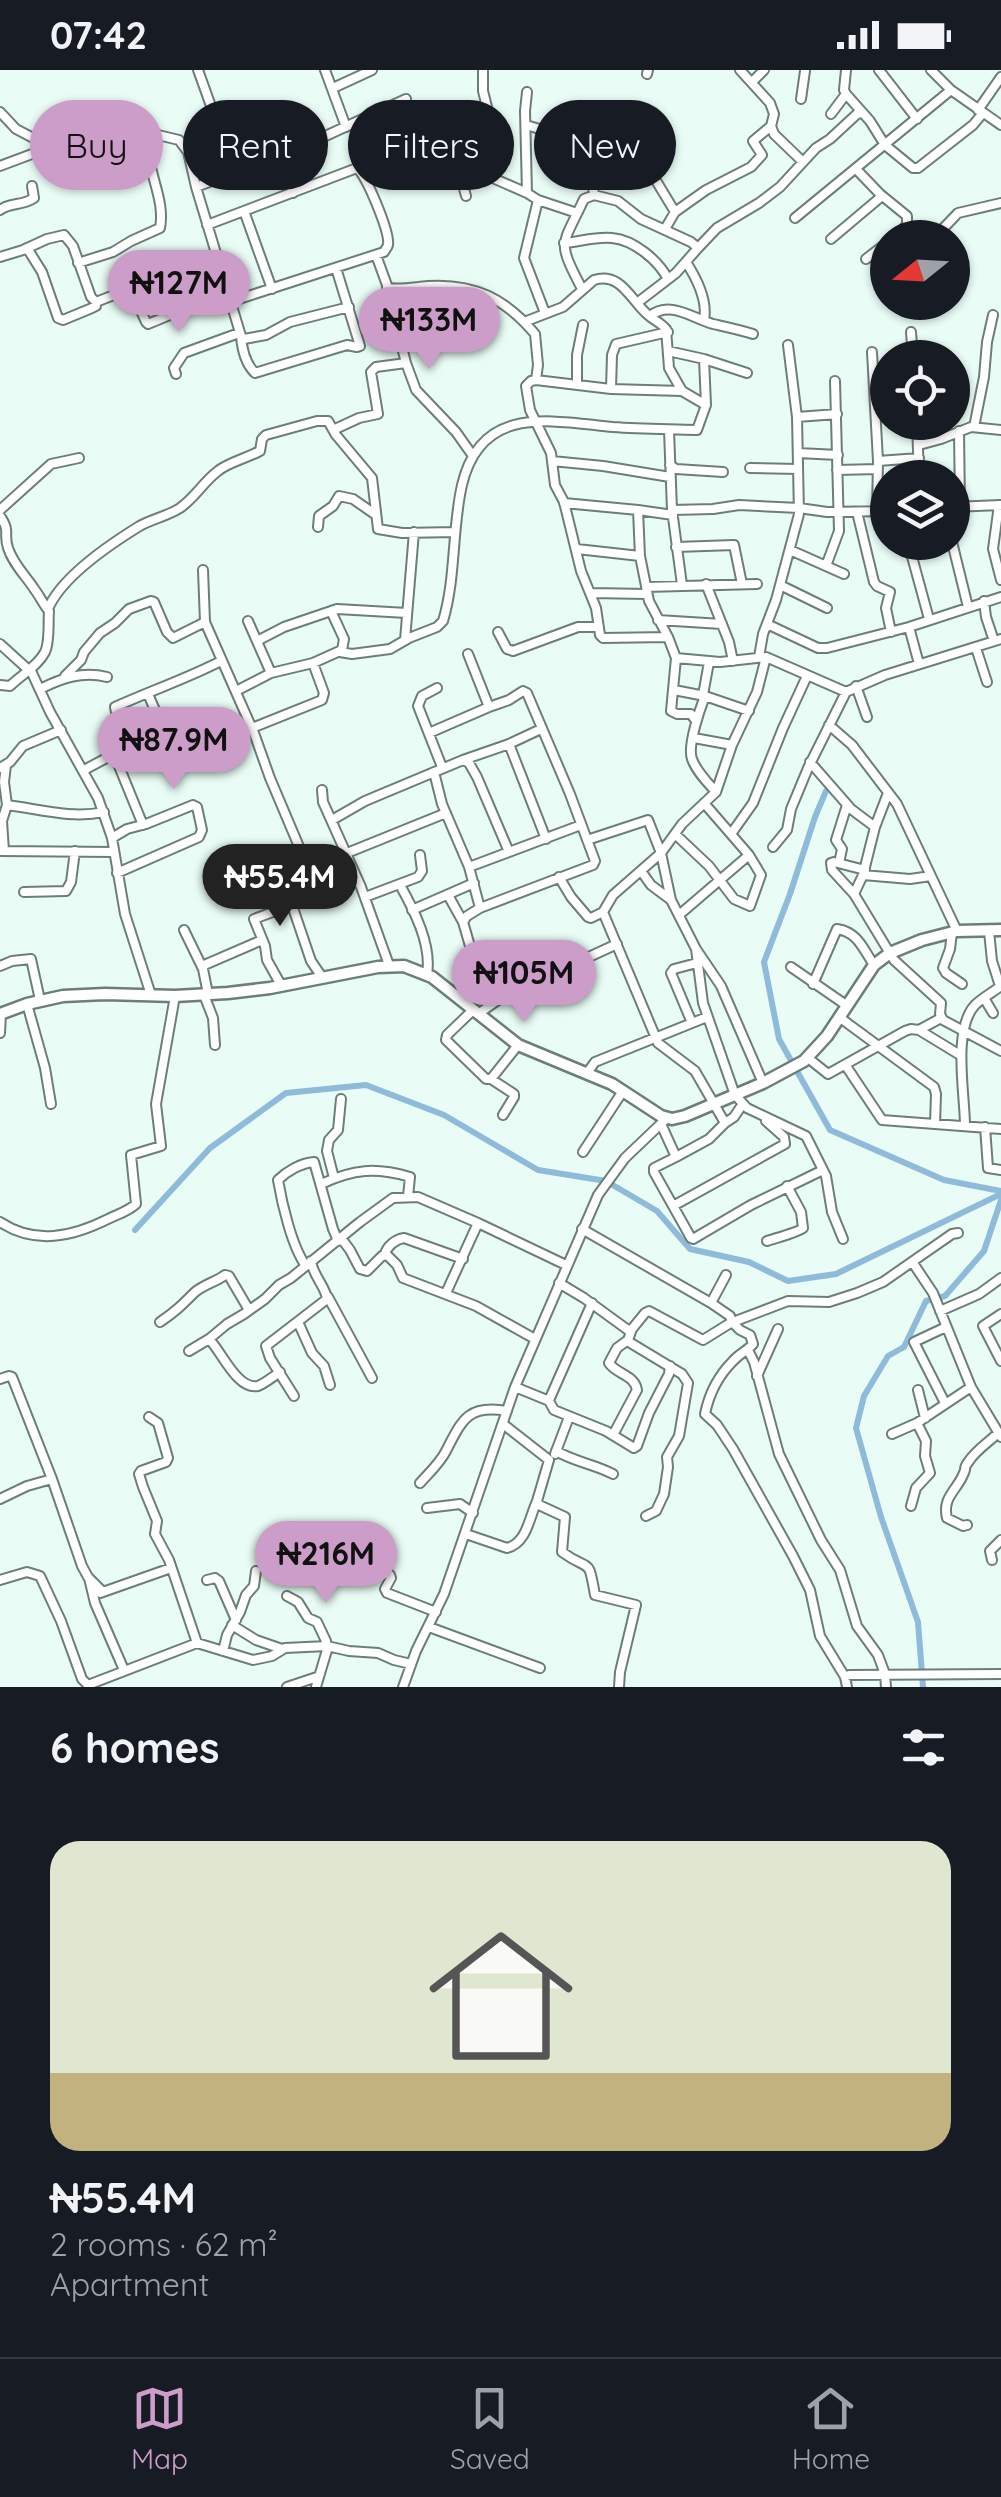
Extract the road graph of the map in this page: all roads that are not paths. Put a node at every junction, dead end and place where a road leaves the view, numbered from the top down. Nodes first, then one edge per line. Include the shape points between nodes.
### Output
1 (198, 70) edge
2 (326, 70) edge
3 (483, 70) edge
4 (740, 70) edge
5 (764, 70) edge
6 (804, 70) edge
7 (846, 70) edge
8 (878, 70) edge
9 (930, 70) edge
10 (368, 71) edge
11 (999, 74) edge
12 (752, 82) junction
13 (333, 88) junction
14 (951, 90) junction
15 (527, 92) dead end
16 (846, 94) junction
17 (406, 99) dead end
18 (801, 99) dead end
19 (209, 100) edge
20 (485, 100) edge
21 (981, 111) junction
22 (0, 112) edge
23 (861, 113) junction
24 (831, 114) dead end
25 (917, 119) junction
26 (526, 125) junction
27 (772, 126) junction
28 (1001, 126) edge
29 (346, 127) junction
30 (534, 127) edge
31 (328, 135) edge
32 (30, 136) edge
33 (886, 145) junction
34 (30, 154) edge
35 (803, 162) junction
36 (0, 166) edge
37 (856, 169) junction
38 (348, 171) edge
39 (514, 187) edge
40 (33, 190) edge
41 (156, 190) edge
42 (197, 190) edge
43 (371, 190) edge
44 (464, 190) edge
45 (593, 190) edge
46 (662, 190) edge
47 (293, 192) joint
48 (527, 193) junction
49 (466, 196) dead end
50 (594, 196) junction
51 (882, 196) junction
52 (538, 200) junction
53 (1001, 203) edge
54 (0, 210) edge
55 (244, 211) junction
56 (675, 212) junction
57 (577, 214) junction
58 (795, 218) dead end
59 (908, 220) edge
60 (951, 220) edge
61 (207, 225) junction
62 (666, 230) junction
63 (830, 239) dead end
64 (564, 243) junction
65 (27, 248) junction
66 (698, 248) junction
67 (376, 255) junction
68 (870, 256) edge
69 (0, 257) edge
70 (866, 259) dead end
71 (686, 262) junction
72 (78, 263) junction
73 (336, 268) junction
74 (668, 279) junction
75 (387, 288) junction
76 (272, 289) junction
77 (582, 289) junction
78 (228, 294) junction
79 (96, 302) junction
80 (637, 303) junction
81 (348, 307) junction
82 (545, 313) junction
83 (993, 315) dead end
84 (650, 316) junction
85 (704, 320) junction
86 (524, 322) junction
87 (582, 326) dead end
88 (668, 332) junction
89 (912, 332) dead end
90 (754, 334) dead end
91 (240, 335) junction
92 (912, 340) edge
93 (788, 345) dead end
94 (668, 351) junction
95 (704, 359) junction
96 (406, 363) junction
97 (176, 374) dead end
98 (747, 374) dead end
99 (536, 380) junction
100 (835, 381) dead end
101 (576, 386) junction
102 (611, 390) junction
103 (682, 391) junction
104 (706, 406) junction
105 (837, 414) junction
106 (797, 417) junction
107 (536, 420) junction
108 (974, 427) junction
109 (970, 428) edge
110 (333, 430) junction
111 (668, 430) junction
112 (1001, 430) edge
113 (919, 440) edge
114 (938, 440) edge
115 (919, 444) junction
116 (798, 453) junction
117 (838, 455) junction
118 (473, 456) junction
119 (80, 458) dead end
120 (919, 458) joint
121 (907, 460) edge
122 (552, 461) junction
123 (870, 466) edge
124 (750, 468) dead end
125 (798, 468) junction
126 (671, 470) junction
127 (837, 470) junction
128 (722, 472) dead end
129 (564, 503) junction
130 (1000, 505) edge
131 (970, 506) edge
132 (799, 508) junction
133 (638, 510) junction
134 (870, 511) edge
135 (672, 512) junction
136 (838, 512) junction
137 (858, 512) junction
138 (0, 513) edge
139 (376, 515) junction
140 (318, 526) dead end
141 (414, 532) junction
142 (455, 532) junction
143 (676, 547) junction
144 (577, 549) junction
145 (790, 550) junction
146 (640, 556) junction
147 (913, 560) edge
148 (956, 560) edge
149 (826, 566) junction
150 (203, 570) dead end
151 (844, 574) dead end
152 (1001, 580) edge
153 (706, 584) junction
154 (742, 584) junction
155 (757, 584) dead end
156 (682, 585) junction
157 (780, 585) junction
158 (646, 591) junction
159 (591, 593) junction
160 (1001, 597) edge
161 (984, 602) junction
162 (968, 607) junction
163 (827, 608) dead end
164 (48, 609) junction
165 (331, 612) junction
166 (407, 613) junction
167 (658, 620) junction
168 (929, 620) junction
169 (248, 621) dead end
170 (204, 622) junction
171 (722, 624) junction
172 (767, 624) junction
173 (599, 627) junction
174 (909, 627) junction
175 (498, 632) dead end
176 (891, 632) junction
177 (668, 637) junction
178 (405, 640) junction
179 (998, 640) edge
180 (258, 641) junction
181 (0, 644) edge
182 (976, 648) junction
183 (340, 652) junction
184 (468, 654) dead end
185 (762, 657) junction
186 (676, 658) junction
187 (221, 661) junction
188 (733, 661) junction
189 (709, 662) junction
190 (313, 663) junction
191 (919, 664) junction
192 (29, 670) junction
193 (272, 673) junction
194 (66, 676) junction
195 (807, 676) junction
196 (107, 677) dead end
197 (987, 682) dead end
198 (0, 685) edge
199 (856, 686) junction
200 (436, 688) dead end
201 (40, 689) junction
202 (674, 690) junction
203 (236, 691) junction
204 (846, 692) junction
205 (148, 694) junction
206 (704, 695) junction
207 (489, 707) junction
208 (749, 711) junction
209 (867, 717) dead end
210 (696, 721) junction
211 (829, 725) junction
212 (252, 728) junction
213 (541, 729) junction
214 (61, 730) junction
215 (429, 733) junction
216 (694, 738) junction
217 (508, 744) junction
218 (732, 745) junction
219 (128, 746) junction
220 (114, 754) junction
221 (464, 760) junction
222 (810, 762) junction
223 (3, 766) edge
224 (84, 770) junction
225 (438, 770) junction
226 (322, 790) dead end
227 (716, 792) junction
228 (888, 793) junction
229 (704, 804) junction
230 (7, 805) junction
231 (847, 805) junction
232 (104, 812) junction
233 (446, 813) junction
234 (332, 820) junction
235 (143, 825) junction
236 (582, 825) junction
237 (875, 827) junction
238 (674, 834) junction
239 (731, 834) junction
240 (112, 838) junction
241 (546, 839) junction
242 (587, 840) junction
243 (773, 847) dead end
244 (2, 851) edge
245 (75, 851) junction
246 (114, 852) junction
247 (509, 852) junction
248 (347, 853) junction
249 (661, 853) junction
250 (420, 855) dead end
251 (749, 855) junction
252 (839, 863) junction
253 (468, 867) junction
254 (641, 871) junction
255 (117, 873) junction
256 (864, 873) junction
257 (930, 876) junction
258 (559, 877) junction
259 (719, 879) junction
260 (358, 881) junction
261 (474, 883) junction
262 (400, 885) junction
263 (24, 892) dead end
264 (324, 893) junction
265 (854, 894) junction
266 (448, 895) junction
267 (365, 897) junction
268 (671, 900) junction
269 (292, 905) junction
270 (480, 908) junction
271 (412, 910) junction
272 (603, 912) junction
273 (680, 915) junction
274 (462, 922) junction
275 (184, 930) dead end
276 (995, 931) edge
277 (954, 932) junction
278 (262, 940) junction
279 (616, 944) junction
280 (696, 950) junction
281 (890, 954) junction
282 (697, 962) junction
283 (874, 965) junction
284 (0, 966) edge
285 (202, 966) junction
286 (389, 966) junction
287 (790, 967) dead end
288 (427, 974) junction
289 (322, 977) junction
290 (813, 984) junction
291 (962, 984) dead end
292 (281, 986) junction
293 (1000, 986) edge
294 (206, 994) junction
295 (151, 995) junction
296 (175, 996) junction
297 (456, 996) junction
298 (984, 998) junction
299 (40, 1000) junction
300 (28, 1004) junction
301 (846, 1006) junction
302 (0, 1012) edge
303 (475, 1012) junction
304 (994, 1013) dead end
305 (707, 1017) junction
306 (839, 1017) junction
307 (941, 1018) junction
308 (692, 1023) junction
309 (919, 1030) junction
310 (964, 1032) junction
311 (0, 1033) edge
312 (656, 1038) junction
313 (518, 1045) junction
314 (215, 1046) dead end
315 (878, 1046) junction
316 (1001, 1051) edge
317 (960, 1055) junction
318 (808, 1058) junction
319 (846, 1066) junction
320 (587, 1073) junction
321 (491, 1079) junction
322 (762, 1084) junction
323 (623, 1090) junction
324 (341, 1099) dead end
325 (738, 1100) junction
326 (51, 1104) dead end
327 (712, 1104) junction
328 (504, 1114) dead end
329 (763, 1117) junction
330 (664, 1121) junction
331 (725, 1124) junction
332 (934, 1124) junction
333 (966, 1126) junction
334 (986, 1127) junction
335 (1001, 1128) edge
336 (583, 1152) dead end
337 (676, 1157) junction
338 (822, 1170) junction
339 (1001, 1170) edge
340 (334, 1178) junction
341 (321, 1184) junction
342 (788, 1186) junction
343 (408, 1196) junction
344 (673, 1206) junction
345 (0, 1222) edge
346 (478, 1223) junction
347 (582, 1229) junction
348 (958, 1233) dead end
349 (843, 1239) dead end
350 (339, 1240) junction
351 (767, 1242) dead end
352 (385, 1254) junction
353 (463, 1258) junction
354 (913, 1263) junction
355 (308, 1264) junction
356 (566, 1264) junction
357 (726, 1275) dead end
358 (1001, 1278) edge
359 (559, 1283) junction
360 (446, 1294) junction
361 (328, 1297) junction
362 (592, 1303) junction
363 (712, 1303) junction
364 (249, 1310) junction
365 (940, 1311) junction
366 (1001, 1314) edge
367 (160, 1322) dead end
368 (298, 1322) junction
369 (732, 1322) junction
370 (946, 1326) junction
371 (778, 1329) dead end
372 (632, 1330) junction
373 (210, 1339) junction
374 (535, 1339) junction
375 (628, 1340) junction
376 (748, 1350) junction
377 (189, 1351) dead end
378 (1001, 1359) edge
379 (670, 1366) junction
380 (280, 1372) junction
381 (757, 1376) junction
382 (372, 1378) dead end
383 (0, 1379) edge
384 (330, 1385) dead end
385 (515, 1387) junction
386 (971, 1387) junction
387 (918, 1390) dead end
388 (294, 1396) dead end
389 (548, 1400) junction
390 (944, 1403) junction
391 (507, 1411) junction
392 (149, 1417) dead end
393 (569, 1417) junction
394 (921, 1420) junction
395 (503, 1424) junction
396 (613, 1434) junction
397 (892, 1434) dead end
398 (1000, 1435) edge
399 (556, 1451) junction
400 (549, 1462) junction
401 (614, 1474) dead end
402 (52, 1479) junction
403 (420, 1483) dead end
404 (0, 1499) edge
405 (537, 1501) junction
406 (911, 1506) dead end
407 (427, 1508) dead end
408 (473, 1514) junction
409 (646, 1516) dead end
410 (967, 1525) dead end
411 (331, 1534) dead end
412 (466, 1534) junction
413 (1001, 1540) edge
414 (992, 1560) dead end
415 (171, 1568) junction
416 (256, 1571) dead end
417 (89, 1578) junction
418 (0, 1580) edge
419 (207, 1580) dead end
420 (103, 1592) junction
421 (92, 1595) junction
422 (287, 1596) dead end
423 (436, 1612) junction
424 (234, 1623) junction
425 (429, 1627) junction
426 (197, 1643) junction
427 (327, 1646) junction
428 (282, 1649) junction
429 (223, 1651) junction
430 (411, 1664) junction
431 (540, 1668) dead end
432 (124, 1670) junction
433 (999, 1673) edge
434 (885, 1674) junction
435 (316, 1682) edge
436 (846, 1682) edge
437 (287, 1687) edge
438 (403, 1687) edge
439 (620, 1687) edge
440 (886, 1687) edge
441 (996, 1687) edge

1 - 19 street
2 - 13 street
3 - 20 street
4 - 12 street
5 - 12 street
6 - 18 street
7 - 16 street
8 - 25 street
9 - 14 street
10 - 13 street
11 - 21 street
12 - 27 street via 772,106
13 - 29 street
14 - 21 street
14 - 25 street
15 - 26 street
16 - 23 street
16 - 24 street
17 - 29 street
21 - 28 street
21 - 33 street via 973,125 915,169
22 - 32 street
23 - 33 street
23 - 35 street
25 - 33 street
26 - 30 street
26 - 48 street
27 - 35 street
27 - 56 street via 753,141 762,155 756,164
29 - 31 street
33 - 37 street
34 - 36 street
35 - 66 street
37 - 51 street
37 - 58 street
38 - 47 street
39 - 48 street
40 - 54 street via 34,198
41 - 72 street via 160,228
42 - 61 street
43 - 67 street via 386,234 386,250
44 - 49 street
45 - 50 street
46 - 56 street
47 - 55 street
48 - 52 street
50 - 57 street
50 - 62 street via 618,201
51 - 59 street
51 - 63 street
52 - 57 street
52 - 82 street via 524,258
53 - 60 street
55 - 61 street
55 - 76 street
56 - 62 street
57 - 64 street
61 - 78 street
62 - 66 street
64 - 74 street via 623,240 652,258
64 - 77 street
65 - 69 street
65 - 72 street via 64,235
65 - 79 street via 58,318
66 - 71 street
67 - 73 street
67 - 75 street
68 - 70 street
71 - 74 street
71 - 85 street via 704,298
72 - 79 street
73 - 76 street
73 - 81 street
74 - 80 street
75 - 86 street via 481,292
75 - 96 street
76 - 78 street via 239,300
77 - 80 street via 610,279
77 - 82 street
78 - 79 street via 148,324 128,292
78 - 91 street
80 - 84 street
81 - 91 street via 266,335
81 - 91 street via 357,347 255,372
82 - 86 street
83 - 108 street
84 - 85 street via 671,310
84 - 88 street
85 - 90 street
86 - 99 street via 536,337
87 - 101 street
88 - 94 street
88 - 102 street via 615,345
89 - 92 street
91 - 97 street via 184,353
93 - 106 street
94 - 95 street
94 - 103 street via 670,372
95 - 98 street
95 - 104 street
96 - 110 street via 371,372 378,414
96 - 118 street via 416,390
99 - 101 street
99 - 107 street via 526,390
100 - 105 street
101 - 102 street
102 - 103 street
103 - 104 street
104 - 111 street via 698,429
105 - 106 street
105 - 117 street
106 - 116 street
107 - 111 street
107 - 118 street via 499,430
107 - 122 street
108 - 109 street
108 - 112 street
110 - 139 street via 370,474
110 - 164 street via 326,420 266,435 260,452 221,468 195,498 92,560
111 - 126 street
113 - 115 street
114 - 115 street
115 - 120 street
116 - 117 street
116 - 125 street
117 - 127 street
118 - 142 street
119 - 138 street via 51,464
120 - 121 street
122 - 126 street
122 - 129 street
123 - 127 street
124 - 125 street
125 - 132 street
126 - 128 street
126 - 135 street
127 - 136 street
129 - 133 street
129 - 144 street
130 - 131 street
130 - 152 street via 994,549
132 - 135 street
132 - 136 street
132 - 145 street
133 - 135 street
133 - 146 street
134 - 137 street
135 - 143 street
136 - 137 street
136 - 149 street via 838,537
137 - 176 street via 874,582 890,592
138 - 164 street via 14,562
139 - 140 street via 339,496
139 - 141 street via 381,531
141 - 142 street
141 - 166 street
142 - 178 street via 443,620
143 - 154 street via 734,545
143 - 156 street
144 - 146 street
144 - 159 street
145 - 149 street
145 - 157 street
146 - 158 street
147 - 168 street
148 - 162 street
149 - 151 street
150 - 170 street
153 - 154 street
153 - 156 street
153 - 171 street
154 - 155 street
156 - 158 street
157 - 163 street
157 - 172 street
158 - 159 street
158 - 167 street
159 - 173 street
160 - 161 street
161 - 162 street
161 - 179 street
162 - 168 street
164 - 192 street via 45,652
165 - 166 street
165 - 180 street
165 - 183 street via 344,639
166 - 178 street
167 - 171 street
167 - 177 street
168 - 174 street
169 - 180 street
170 - 187 street
170 - 194 street via 173,638 154,602 131,608 99,633
171 - 188 street
172 - 176 street via 823,648
172 - 185 street
173 - 175 street via 578,627 510,651
173 - 177 street via 603,638
174 - 176 street
174 - 191 street
177 - 186 street
178 - 183 street via 386,650
179 - 182 street
180 - 193 street
181 - 192 street
182 - 191 street
182 - 197 street
183 - 190 street
184 - 207 street
185 - 188 street
185 - 195 street
185 - 208 street
186 - 189 street
186 - 202 street
187 - 203 street
187 - 205 street
188 - 189 street
189 - 206 street
190 - 193 street
190 - 212 street via 322,700
191 - 199 street
192 - 198 street via 10,686
192 - 201 street
193 - 203 street
194 - 196 street
194 - 201 street
195 - 204 street
195 - 239 street via 754,802
199 - 204 street
199 - 209 street
200 - 215 street via 418,703
201 - 214 street
202 - 206 street
202 - 210 street via 672,712
203 - 212 street
204 - 211 street
205 - 219 street via 161,730
205 - 219 street via 114,708
206 - 208 street
206 - 210 street
207 - 213 street via 525,692
207 - 215 street
208 - 218 street
210 - 216 street
211 - 222 street
211 - 228 street
212 - 264 street
213 - 217 street
213 - 236 street
214 - 223 street via 23,746
214 - 224 street
215 - 225 street
216 - 218 street
216 - 227 street via 691,758
217 - 221 street
217 - 241 street
218 - 227 street
219 - 220 street
220 - 224 street
220 - 235 street
221 - 225 street
221 - 247 street
222 - 231 street
222 - 243 street via 786,830
223 - 230 street
224 - 232 street
225 - 233 street
225 - 234 street
226 - 234 street
227 - 229 street
228 - 237 street
228 - 257 street
229 - 238 street
229 - 239 street
230 - 232 street
230 - 244 street
231 - 237 street
231 - 252 street via 836,840
232 - 240 street
233 - 248 street
233 - 253 street
234 - 248 street
235 - 240 street
235 - 255 street via 193,805 202,833
236 - 241 street
236 - 242 street
237 - 256 street
238 - 249 street
238 - 259 street
239 - 251 street
240 - 246 street
241 - 247 street
242 - 249 street via 648,820
242 - 258 street via 594,863
244 - 245 street
245 - 246 street
245 - 263 street via 66,891
246 - 255 street
247 - 253 street
248 - 260 street
249 - 254 street
249 - 268 street
250 - 262 street via 421,874
251 - 259 street
251 - 259 street via 761,875 752,904 734,899
252 - 256 street
252 - 265 street via 830,868
253 - 261 street
254 - 268 street
254 - 272 street
255 - 295 street
256 - 257 street
256 - 265 street
257 - 277 street
258 - 270 street
258 - 272 street via 588,917
259 - 273 street
260 - 264 street
260 - 267 street
261 - 266 street
261 - 270 street
262 - 267 street
262 - 271 street
264 - 269 street
265 - 281 street
266 - 271 street
266 - 274 street
267 - 286 street
268 - 273 street
269 - 278 street via 254,919
269 - 289 street
270 - 274 street
271 - 288 street
272 - 279 street
273 - 280 street
274 - 297 street via 480,977
275 - 285 street
276 - 277 main road
276 - 293 street via 992,961
277 - 281 main road
277 - 291 street via 943,968
278 - 285 street
278 - 292 street
279 - 303 street via 521,984
279 - 312 street
280 - 282 street
280 - 322 street via 720,986
281 - 283 main road
281 - 307 street via 939,1000
282 - 305 street
282 - 308 street via 670,973
283 - 290 street via 855,935 837,929
283 - 301 main road
284 - 299 street via 32,958
285 - 294 street
286 - 288 main road
286 - 289 main road
287 - 290 street
288 - 297 main road
289 - 292 main road
290 - 301 street
292 - 294 main road
293 - 298 street
294 - 296 main road
294 - 314 street
295 - 296 main road
295 - 299 main road
296 - 345 street via 156,1104 161,1146 132,1155 136,1204 72,1235 25,1235
297 - 303 main road
298 - 304 street
298 - 310 street
299 - 300 main road
300 - 302 main road
300 - 326 street
301 - 306 main road
302 - 311 street
303 - 313 main road
303 - 321 street via 446,1040
305 - 308 street
305 - 325 street
306 - 315 street
306 - 318 main road
307 - 309 street
307 - 310 street
308 - 312 street
309 - 315 street
309 - 317 street
310 - 316 street
310 - 317 street
312 - 320 street via 595,1062
312 - 327 street via 695,1071
313 - 320 main road
313 - 321 street
315 - 319 street
315 - 332 street via 935,1089
317 - 333 street
318 - 319 street via 826,1074
318 - 322 main road
319 - 332 street via 882,1120
320 - 323 main road
321 - 328 street via 514,1094
322 - 325 main road
323 - 330 main road
323 - 336 street
324 - 340 street via 328,1152
325 - 327 main road
325 - 329 street
325 - 331 street
327 - 330 main road
327 - 331 street
329 - 338 street via 806,1136
329 - 344 street via 785,1144
330 - 337 street
330 - 347 street via 606,1181
331 - 337 street
332 - 333 street
333 - 334 street
334 - 335 street
334 - 339 street via 988,1168
337 - 344 street via 653,1170
338 - 342 street
338 - 349 street
340 - 341 street
340 - 343 street via 375,1170 409,1176
341 - 350 street
341 - 355 street via 311,1161 278,1180 294,1247
342 - 344 street via 693,1238
342 - 351 street via 803,1228
343 - 346 street
343 - 350 street via 388,1200
346 - 353 street
346 - 356 street
347 - 356 street
347 - 363 street
348 - 354 street
350 - 352 street via 363,1270
350 - 355 street
352 - 353 street via 404,1238
352 - 360 street via 403,1278
353 - 360 street
354 - 365 street
354 - 369 street via 844,1297 788,1301
355 - 361 street
355 - 364 street
356 - 359 street
357 - 363 street
358 - 365 street
359 - 362 street
359 - 374 street
360 - 374 street
361 - 368 street
361 - 382 street
362 - 372 street
362 - 389 street
363 - 369 street
364 - 367 street via 226,1276
364 - 373 street
365 - 370 street
366 - 378 street via 983,1326
368 - 380 street via 266,1346
368 - 384 street
369 - 372 street via 703,1340 648,1312
369 - 376 street via 751,1338
370 - 386 street
370 - 390 street via 914,1342
371 - 381 street
372 - 375 street
373 - 377 street
373 - 380 street via 248,1384 262,1385
374 - 385 street
375 - 379 street
375 - 396 street via 609,1363 637,1390
376 - 381 street
376 - 436 street via 718,1380 705,1414 733,1448 793,1556 810,1590 820,1636
379 - 396 street via 636,1448
379 - 409 street via 685,1376 688,1388 679,1436 667,1457 664,1494
380 - 388 street
381 - 434 street via 778,1454 840,1570 858,1626
383 - 402 street via 12,1377
385 - 389 street
385 - 391 street
386 - 390 street
386 - 398 street
387 - 394 street
389 - 393 street
390 - 394 street
391 - 395 street
391 - 403 street via 484,1408 469,1416
392 - 415 street via 158,1423 168,1458 139,1474
393 - 396 street
393 - 399 street
394 - 397 street
394 - 406 street via 930,1474
395 - 400 street
395 - 408 street
398 - 410 street via 967,1462 946,1502 947,1518
399 - 400 street
399 - 401 street
400 - 405 street
402 - 404 street
402 - 417 street
405 - 412 street via 513,1547
405 - 439 street via 565,1517 561,1550 589,1566 594,1594 636,1606
407 - 408 street via 460,1504
408 - 412 street
411 - 423 street via 390,1575 386,1592
412 - 423 street
413 - 414 street via 990,1551
415 - 420 street
415 - 426 street
416 - 424 street
417 - 420 street
417 - 421 street
418 - 432 street via 26,1572 40,1576 84,1684
419 - 424 street via 219,1582
420 - 421 street
421 - 432 street
422 - 427 street via 319,1625
423 - 425 street
424 - 428 street
424 - 429 street
425 - 430 street
425 - 431 street
426 - 429 street
426 - 432 street
427 - 428 street
427 - 430 street
427 - 435 street
428 - 429 street via 254,1660
430 - 438 street
433 - 434 street
433 - 441 street
434 - 436 street via 850,1675
434 - 440 street
435 - 437 street

